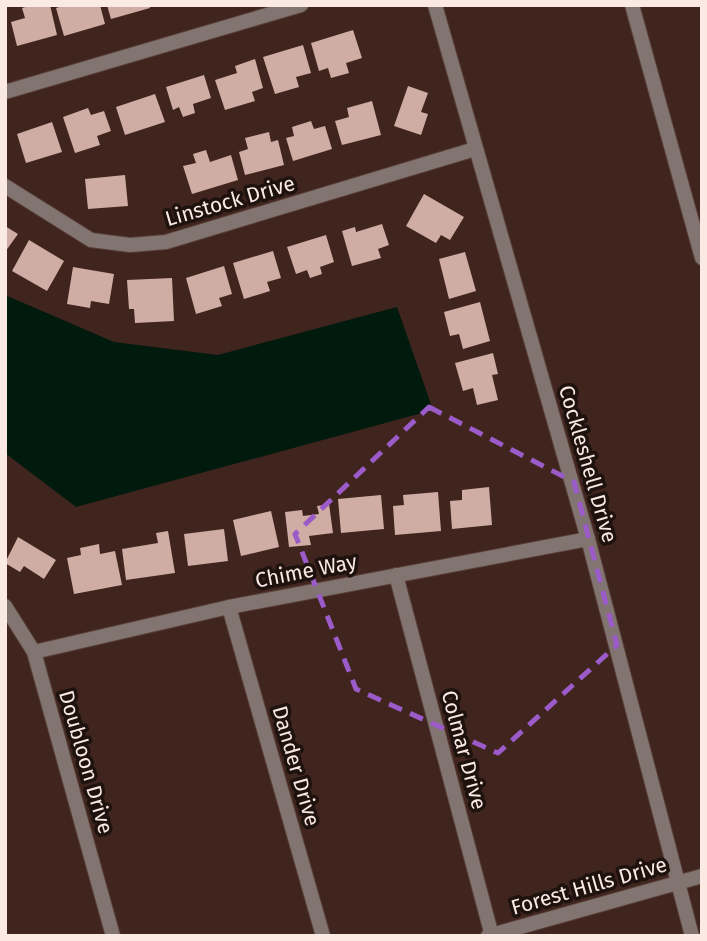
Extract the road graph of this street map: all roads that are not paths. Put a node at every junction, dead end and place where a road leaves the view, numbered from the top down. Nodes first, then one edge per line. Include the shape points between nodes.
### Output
1 (301, 5) edge
2 (435, 5) edge
3 (632, 5) edge
4 (5, 92) edge
5 (475, 149) junction
6 (5, 186) edge
7 (702, 258) edge
8 (589, 539) junction
9 (396, 575) junction
10 (5, 606) edge
11 (229, 607) junction
12 (34, 652) junction
13 (702, 876) edge
14 (676, 883) junction
15 (490, 935) edge
16 (113, 936) edge
17 (323, 936) edge
18 (692, 936) edge

1 - 4 street
2 - 5 street, Cockleshell Drive
3 - 7 street
5 - 6 street, Linstock Drive via 166,242 130,245 91,240
5 - 8 street, Cockleshell Drive
8 - 9 street, Chime Way
8 - 14 street, Cockleshell Drive
9 - 11 street, Chime Way
9 - 15 street, Colmar Drive
10 - 12 street, Doubloon Drive
11 - 12 street, Chime Way
11 - 17 street, Dander Drive
12 - 16 street, Doubloon Drive
13 - 14 street, Forest Hills Drive
14 - 15 street, Forest Hills Drive
14 - 18 street, Cockleshell Drive

